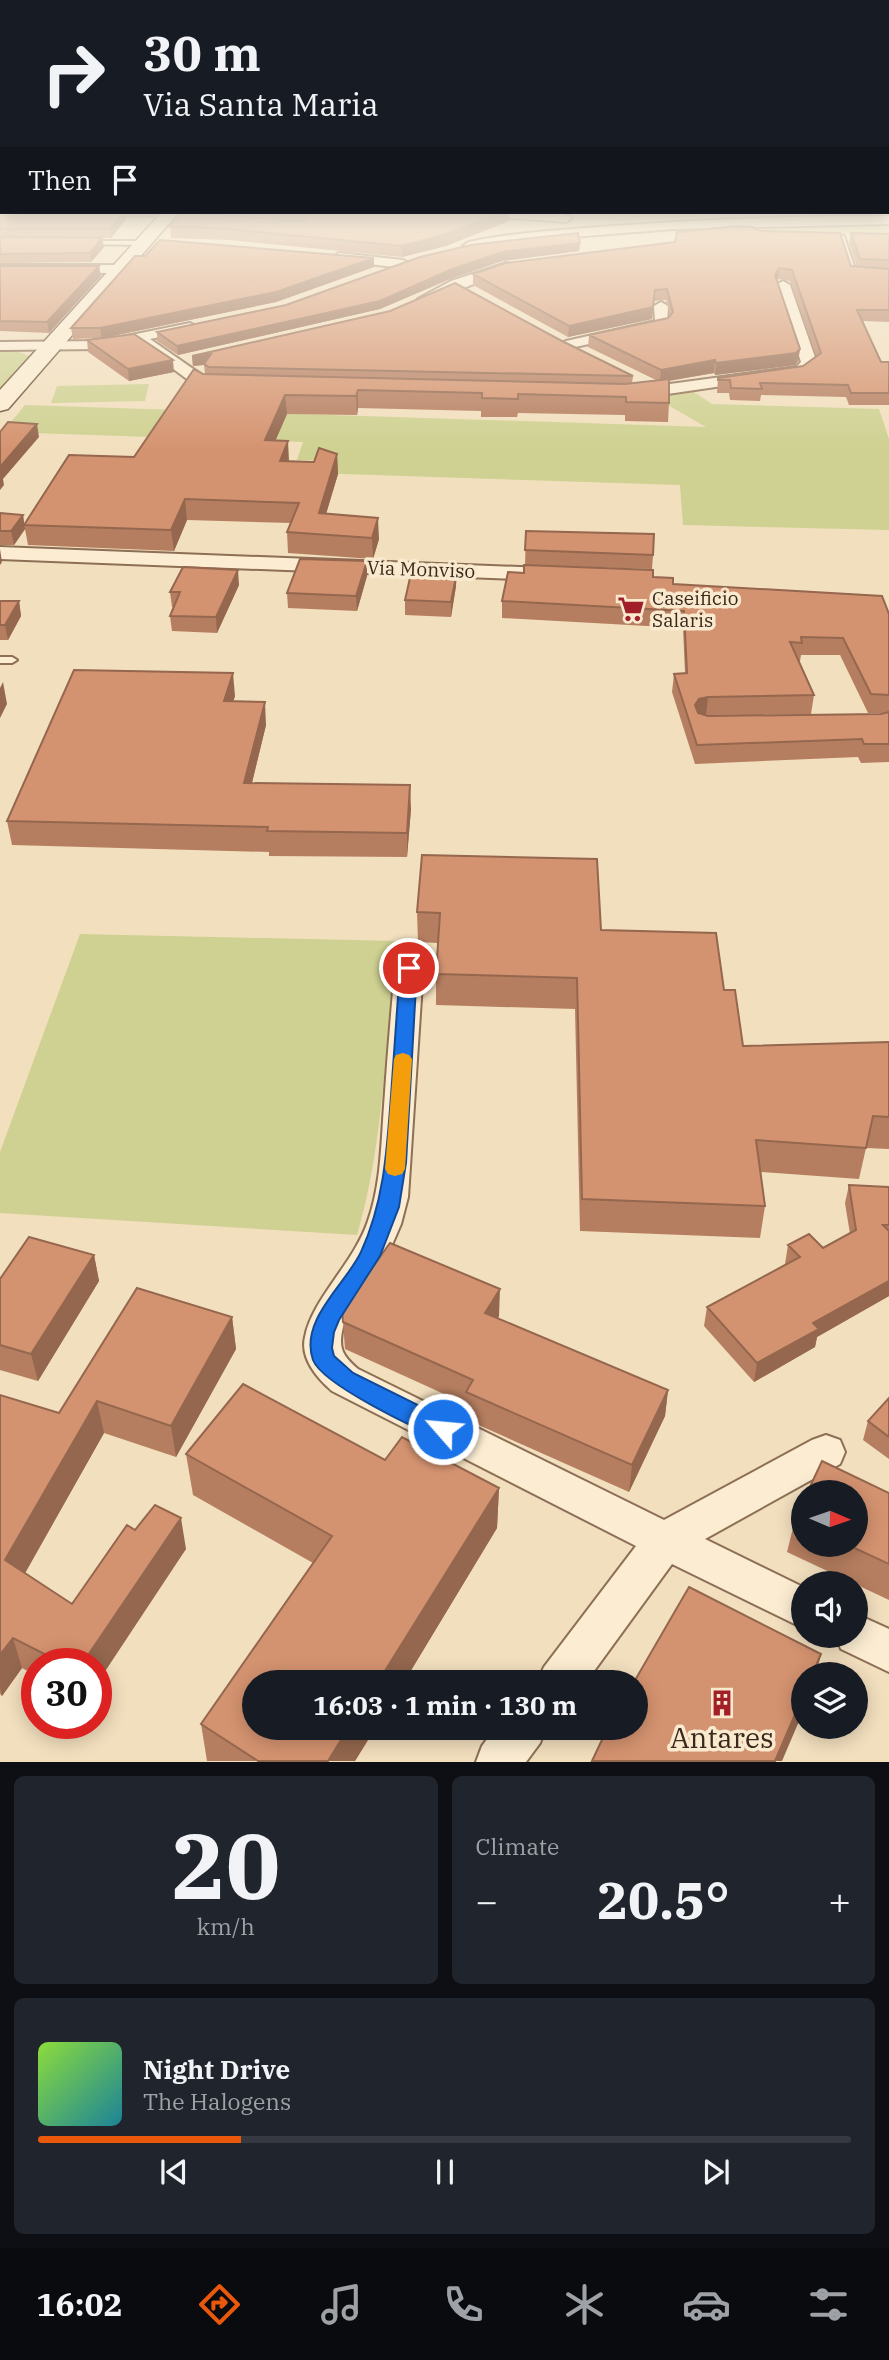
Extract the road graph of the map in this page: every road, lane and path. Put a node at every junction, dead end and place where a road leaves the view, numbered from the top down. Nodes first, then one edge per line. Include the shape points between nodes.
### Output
1 (104, 286) edge
2 (451, 286) edge
3 (460, 286) edge
4 (783, 286) edge
5 (481, 297) edge
6 (414, 304) edge
7 (661, 306) edge
8 (202, 325) edge
9 (139, 338) junction
10 (0, 346) edge
11 (48, 346) junction
12 (589, 356) edge
13 (634, 379) edge
14 (247, 386) edge
15 (657, 390) junction
16 (624, 395) edge
17 (0, 404) edge
18 (0, 553) edge
19 (565, 575) edge
20 (0, 660) edge
21 (12, 660) dead end
22 (409, 968) dead end
23 (826, 1452) dead end
24 (665, 1540) junction
25 (791, 1602) edge
26 (868, 1640) edge
27 (889, 1651) edge
28 (568, 1670) edge
29 (514, 1740) edge
30 (498, 1762) edge

1 - 11 main road
2 - 6 street
3 - 5 street
4 - 15 street via 809,363 801,371
7 - 12 street via 662,324 560,342
8 - 9 street
9 - 11 street via 102,345
9 - 14 street via 182,362 205,385
10 - 11 street
11 - 17 main road
13 - 15 street
15 - 16 street
18 - 19 street, Via Monviso
20 - 21 lane
22 - 24 street via 389,1207 370,1256 323,1332 325,1360 345,1380
23 - 24 street
24 - 25 street
24 - 28 street
26 - 27 street
29 - 30 street

